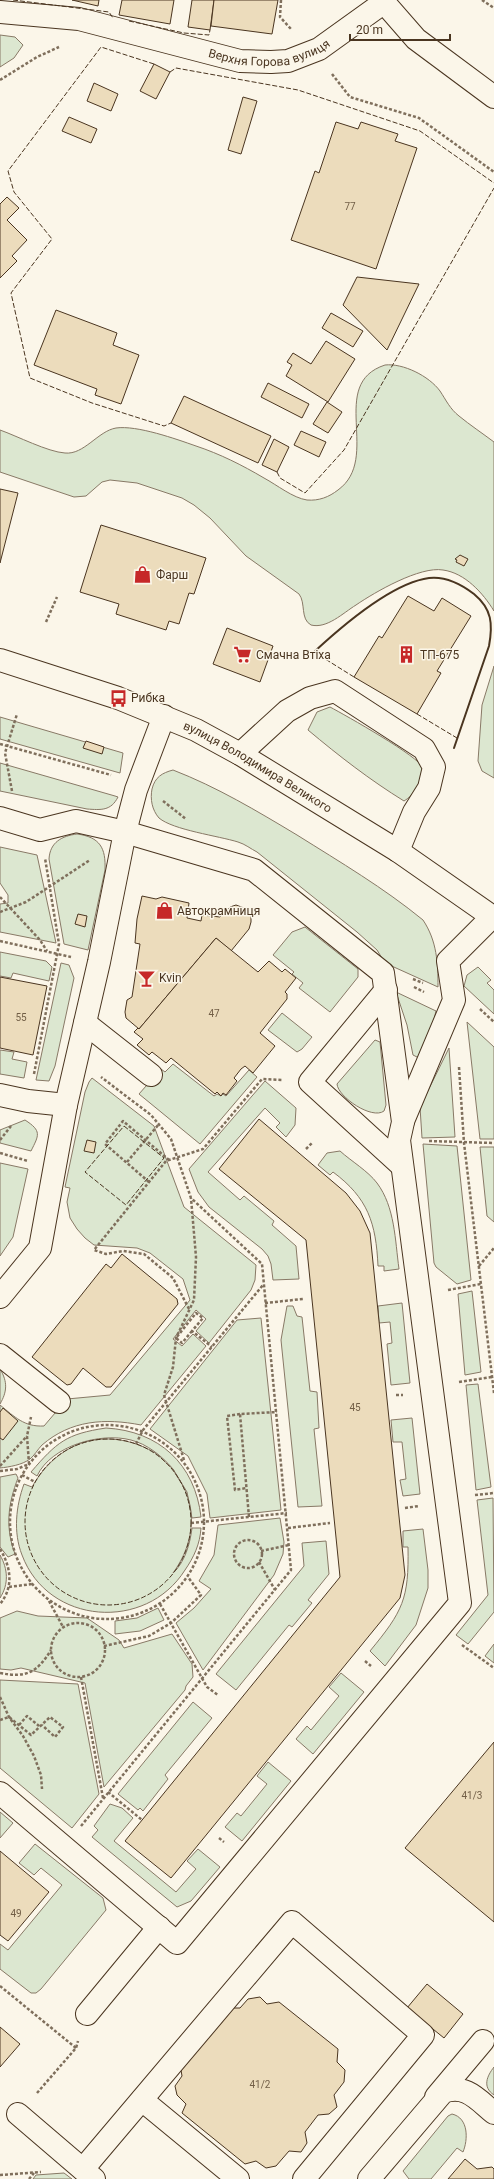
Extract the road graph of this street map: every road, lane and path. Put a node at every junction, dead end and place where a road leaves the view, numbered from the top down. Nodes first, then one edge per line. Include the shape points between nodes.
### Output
1 (281, 0) edge
2 (482, 0) edge
3 (382, 1) edge
4 (494, 8) edge
5 (0, 12) edge
6 (62, 46) dead end
7 (314, 51) junction
8 (0, 80) edge
9 (494, 97) edge
10 (494, 172) edge
11 (57, 597) dead end
12 (46, 622) dead end
13 (0, 660) edge
14 (17, 714) dead end
15 (164, 716) junction
16 (240, 754) junction
17 (1, 818) edge
18 (40, 830) junction
19 (124, 832) junction
20 (398, 852) junction
21 (50, 888) junction
22 (0, 897) edge
23 (9, 909) junction
24 (0, 912) edge
25 (493, 918) edge
26 (0, 941) edge
27 (47, 952) junction
28 (58, 954) junction
29 (99, 962) junction
30 (386, 990) junction
31 (85, 1023) junction
32 (458, 1064) dead end
33 (74, 1072) junction
34 (151, 1075) dead end
35 (310, 1082) junction
36 (0, 1095) edge
37 (28, 1101) junction
38 (66, 1104) junction
39 (158, 1124) junction
40 (400, 1131) junction
41 (145, 1140) junction
42 (312, 1143) dead end
43 (464, 1143) junction
44 (494, 1143) edge
45 (306, 1149) dead end
46 (178, 1156) junction
47 (170, 1160) junction
48 (127, 1162) junction
49 (402, 1166) junction
50 (149, 1182) junction
51 (191, 1198) junction
52 (494, 1248) edge
53 (479, 1266) junction
54 (481, 1284) junction
55 (263, 1285) junction
56 (419, 1294) junction
57 (0, 1297) edge
58 (303, 1299) dead end
59 (265, 1303) junction
60 (189, 1309) junction
61 (192, 1331) junction
62 (176, 1338) junction
63 (212, 1347) junction
64 (0, 1355) edge
65 (25, 1375) junction
66 (494, 1393) edge
67 (59, 1402) dead end
68 (166, 1402) junction
69 (276, 1412) junction
70 (240, 1414) junction
71 (143, 1430) junction
72 (27, 1436) junction
73 (136, 1444) dead end
74 (185, 1462) junction
75 (29, 1464) junction
76 (0, 1466) edge
77 (0, 1471) edge
78 (22, 1475) junction
79 (35, 1482) dead end
80 (246, 1488) junction
81 (424, 1505) dead end
82 (405, 1508) dead end
83 (287, 1513) junction
84 (249, 1517) junction
85 (205, 1521) junction
86 (191, 1523) dead end
87 (330, 1523) dead end
88 (288, 1528) junction
89 (289, 1545) junction
90 (0, 1549) edge
91 (261, 1551) junction
92 (259, 1562) junction
93 (188, 1577) junction
94 (32, 1584) junction
95 (9, 1586) junction
96 (275, 1590) junction
97 (49, 1600) junction
98 (0, 1604) edge
99 (160, 1604) junction
100 (171, 1623) junction
101 (63, 1627) junction
102 (440, 1627) junction
103 (104, 1646) junction
104 (51, 1650) junction
105 (494, 1668) edge
106 (0, 1673) edge
107 (81, 1677) junction
108 (202, 1678) junction
109 (218, 1695) dead end
110 (0, 1697) edge
111 (9, 1717) junction
112 (0, 1720) edge
113 (19, 1725) junction
114 (42, 1725) junction
115 (39, 1726) junction
116 (108, 1792) junction
117 (0, 1793) edge
118 (103, 1798) junction
119 (26, 1815) junction
120 (142, 1820) dead end
121 (65, 1846) junction
122 (159, 1927) junction
123 (0, 1986) edge
124 (87, 2014) dead end
125 (483, 2041) dead end
126 (435, 2098) junction
127 (142, 2100) junction
128 (494, 2113) edge
129 (18, 2114) joint
130 (88, 2174) edge
131 (238, 2179) edge
132 (304, 2179) edge
133 (369, 2179) edge

1 - 7 path via 280,17
2 - 4 path
3 - 7 main road, Верхня Горова вулиця
3 - 9 main road, Верхня Горова вулиця via 416,39
5 - 7 main road, Верхня Горова вулиця via 94,22 240,61 288,61
6 - 8 path via 37,57
7 - 10 path via 350,97 418,118
11 - 12 path
13 - 15 main road, вулиця Володимира Великого via 118,698
14 - 17 path via 5,753 12,792
15 - 16 main road, вулиця Володимира Великого
15 - 19 main road via 136,790
16 - 20 main road, вулиця Володимира Великого
16 - 20 main road via 287,711 310,698 335,691 424,749 434,767 429,788 414,812
17 - 18 main road
18 - 19 main road via 76,821
18 - 21 path
19 - 21 path
19 - 29 main road
19 - 30 main road via 254,870 383,973
20 - 25 main road, вулиця Володимира Великого
21 - 23 path
21 - 28 path via 59,944
22 - 23 path
23 - 24 path
23 - 27 path via 40,940
25 - 40 main road via 448,961 454,1000
26 - 27 path
27 - 28 path
28 - 29 path
28 - 37 path
29 - 31 main road
30 - 35 main road
30 - 40 main road
31 - 33 main road
31 - 34 main road
32 - 43 path
33 - 38 main road
33 - 39 path via 100,1076 151,1114
35 - 46 path via 262,1079 203,1149
35 - 49 main road
36 - 37 main road
37 - 38 main road
38 - 57 main road via 40,1248
39 - 41 path
39 - 46 path via 171,1139
40 - 43 path
40 - 49 main road
41 - 47 path
41 - 48 path
41 - 48 path via 123,1122 105,1144
42 - 45 path
43 - 44 path
43 - 53 path
46 - 47 path
46 - 51 path
47 - 50 path via 166,1161
48 - 50 path
49 - 56 main road
50 - 60 path via 94,1250 106,1254 123,1251 144,1254 173,1278
51 - 55 path via 262,1264
51 - 60 path via 196,1257 194,1300
52 - 53 path
53 - 54 path
54 - 56 path
54 - 66 path
55 - 59 path
55 - 63 path
56 - 102 main road via 460,1603
58 - 59 path
59 - 69 path
60 - 62 path
61 - 62 path via 182,1343
61 - 62 path via 203,1318 196,1313
61 - 63 path
62 - 68 path via 173,1367 164,1395
63 - 68 path
64 - 65 main road
65 - 67 main road
65 - 72 path via 33,1406
68 - 71 path
68 - 74 path
69 - 70 path
69 - 83 path
70 - 80 path
70 - 80 path via 227,1416 234,1490
71 - 73 path
71 - 74 path via 160,1439
71 - 75 path via 97,1424 74,1430 53,1440
72 - 75 path
72 - 76 path
74 - 85 path via 197,1483
75 - 77 path via 17,1469
75 - 78 path
78 - 79 path
78 - 94 path via 12,1496 12,1543 19,1565
80 - 84 path
81 - 82 path
83 - 84 path
83 - 88 path
84 - 85 path
85 - 86 path
85 - 93 path via 198,1560
87 - 88 path
88 - 89 path
89 - 91 path
89 - 96 path via 291,1570
90 - 95 path via 10,1572
91 - 92 path
91 - 92 path via 256,1543 247,1541 238,1544 234,1552 236,1561 242,1567 251,1568
92 - 96 path
93 - 99 path
93 - 100 path via 201,1595
94 - 95 path
94 - 97 path
95 - 98 path
96 - 108 path
97 - 99 path via 70,1612 92,1618 116,1619 139,1614
97 - 101 path
99 - 100 path
100 - 103 path via 150,1636
100 - 108 path
101 - 103 path via 71,1624 89,1626 96,1631
101 - 104 path via 52,1641
102 - 105 path
102 - 122 main road via 177,1943
103 - 107 path via 101,1663 95,1670
104 - 106 path via 37,1669 26,1674
104 - 107 path via 54,1662 62,1672
107 - 118 path
108 - 109 path
108 - 116 path
110 - 111 path
111 - 112 path
111 - 113 path
111 - 119 path via 23,1736 41,1775 42,1791
113 - 115 path via 31,1735
113 - 115 path via 27,1716
114 - 114 path via 55,1737 63,1728 50,1716
114 - 115 path
116 - 118 path
116 - 120 path
117 - 119 main road
118 - 121 path
119 - 121 main road
121 - 122 main road
122 - 124 main road
123 - 129 path via 76,2048
125 - 126 main road
126 - 128 main road via 452,2088 462,2089
126 - 133 main road
127 - 130 main road
127 - 131 main road
127 - 132 main road via 292,1922 423,2035
129 - 130 main road

